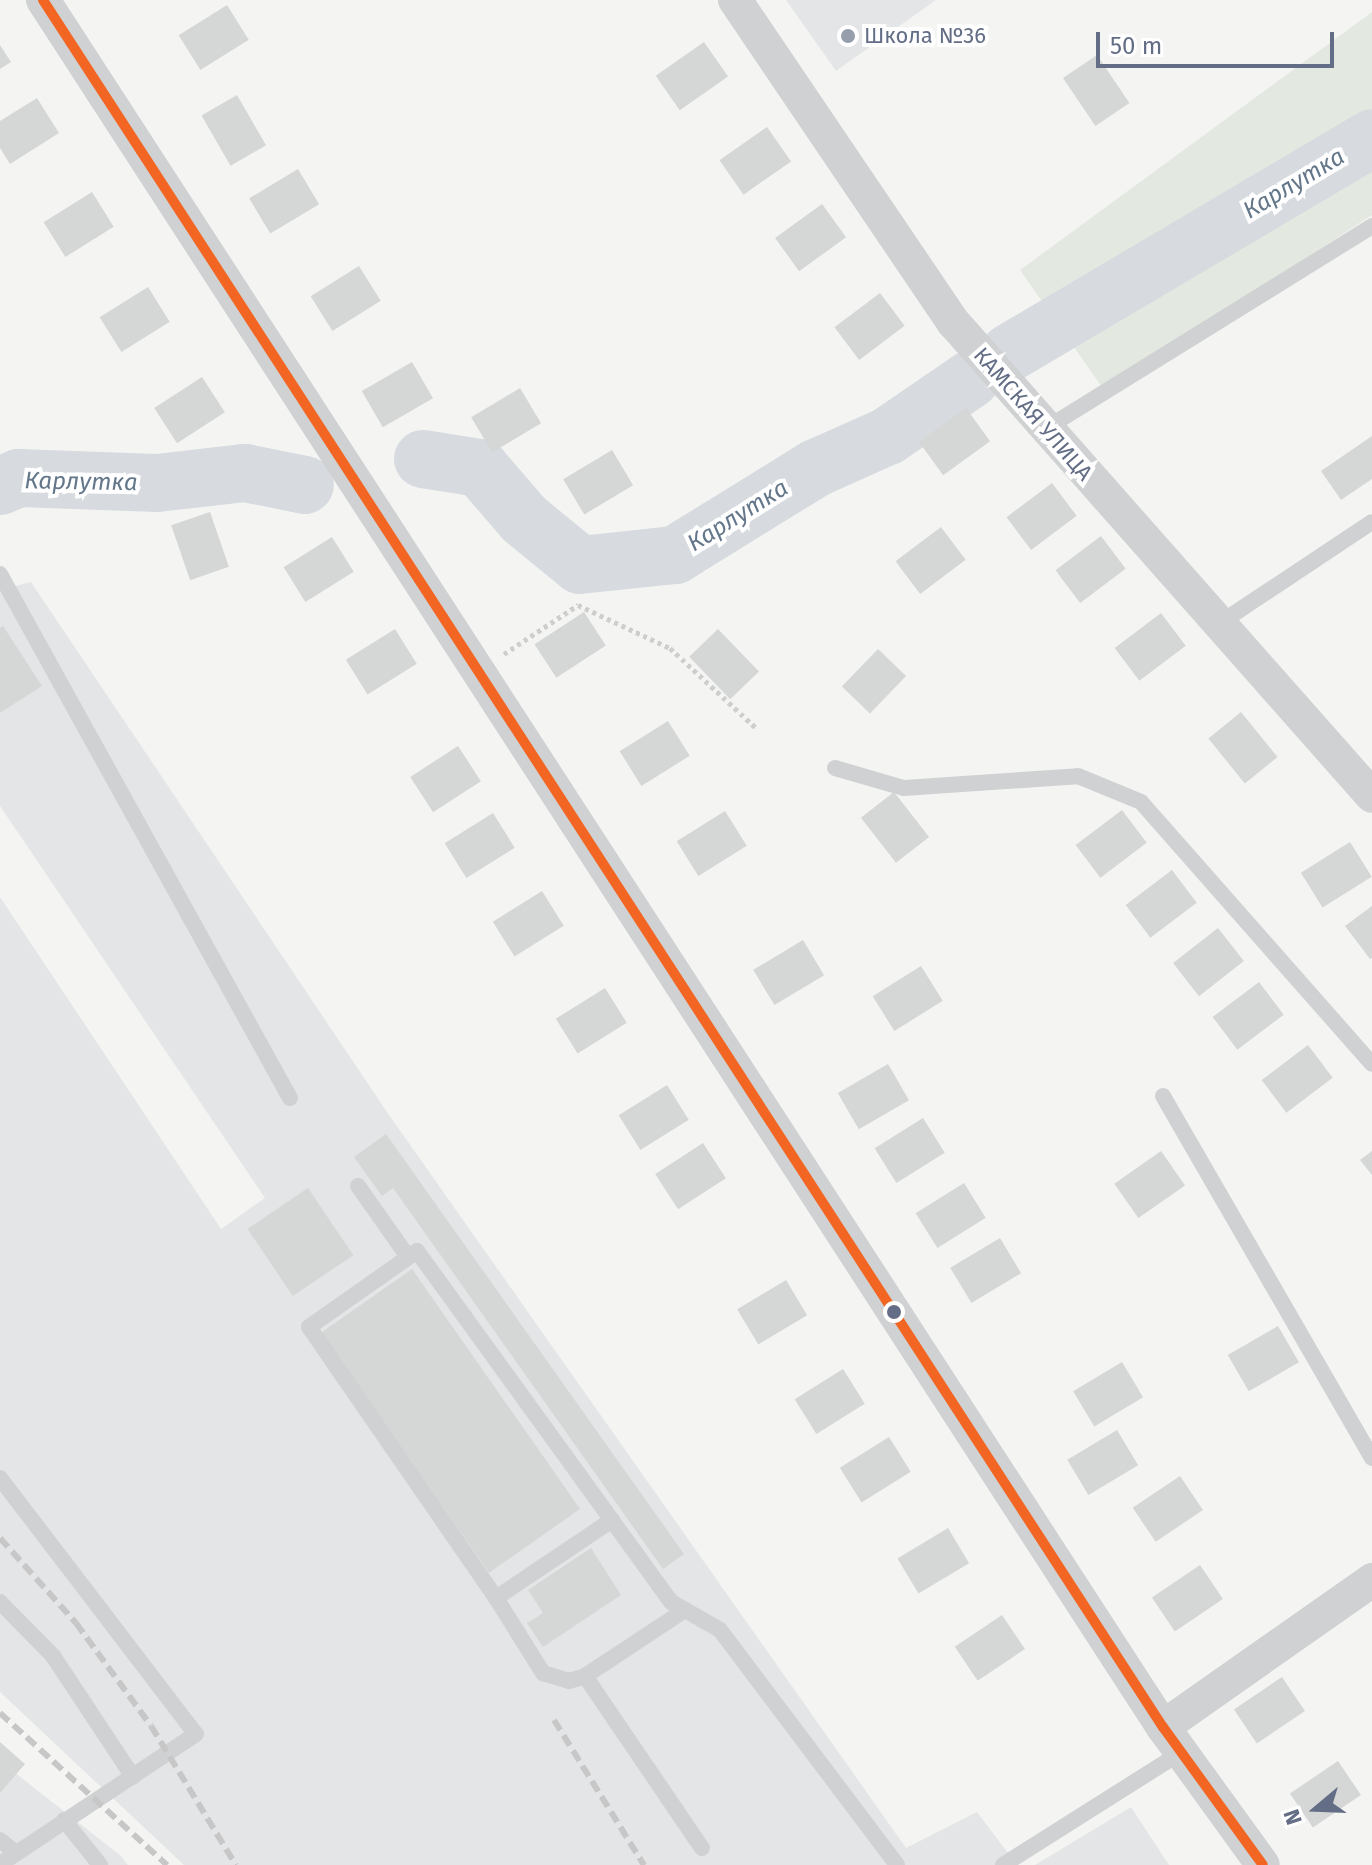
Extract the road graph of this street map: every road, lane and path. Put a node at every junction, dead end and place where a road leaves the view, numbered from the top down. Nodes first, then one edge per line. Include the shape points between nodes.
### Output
1 (43, 0) edge
2 (735, 0) edge
3 (1372, 226) edge
4 (1045, 429) junction
5 (1372, 522) edge
6 (0, 574) edge
7 (1220, 623) junction
8 (477, 672) junction
9 (756, 728) dead end
10 (835, 768) dead end
11 (1372, 796) edge
12 (1372, 1064) edge
13 (1163, 1096) dead end
14 (290, 1098) dead end
15 (358, 1186) dead end
16 (408, 1257) junction
17 (1372, 1458) edge
18 (0, 1478) edge
19 (612, 1520) junction
20 (1372, 1580) edge
21 (496, 1598) junction
22 (0, 1602) edge
23 (685, 1610) junction
24 (585, 1676) junction
25 (1173, 1740) junction
26 (133, 1777) junction
27 (64, 1820) junction
28 (0, 1840) edge
29 (702, 1848) dead end
30 (16, 1853) junction
31 (0, 1864) edge
32 (100, 1865) edge
33 (897, 1865) edge
34 (1003, 1865) edge
35 (1263, 1865) edge

1 - 8 street
2 - 4 street, КАМСКАЯ УЛИЦА via 954,323
3 - 4 lane
4 - 7 street, КАМСКАЯ УЛИЦА
5 - 7 lane
6 - 14 lane
7 - 11 street, КАМСКАЯ УЛИЦА
8 - 9 path via 578,605 670,648
8 - 25 street
10 - 12 lane via 904,788 1078,776 1141,802
13 - 17 lane
15 - 16 lane
16 - 19 lane via 417,1251
16 - 21 lane via 309,1327
18 - 26 lane via 196,1734
19 - 21 lane
19 - 23 lane via 671,1602
20 - 25 street
21 - 24 lane via 543,1673 569,1681
22 - 26 lane via 53,1656
23 - 24 lane
23 - 33 lane via 720,1630
24 - 29 lane
25 - 34 lane
25 - 35 street
26 - 27 lane
27 - 30 lane
27 - 32 lane
28 - 30 lane
30 - 31 lane

